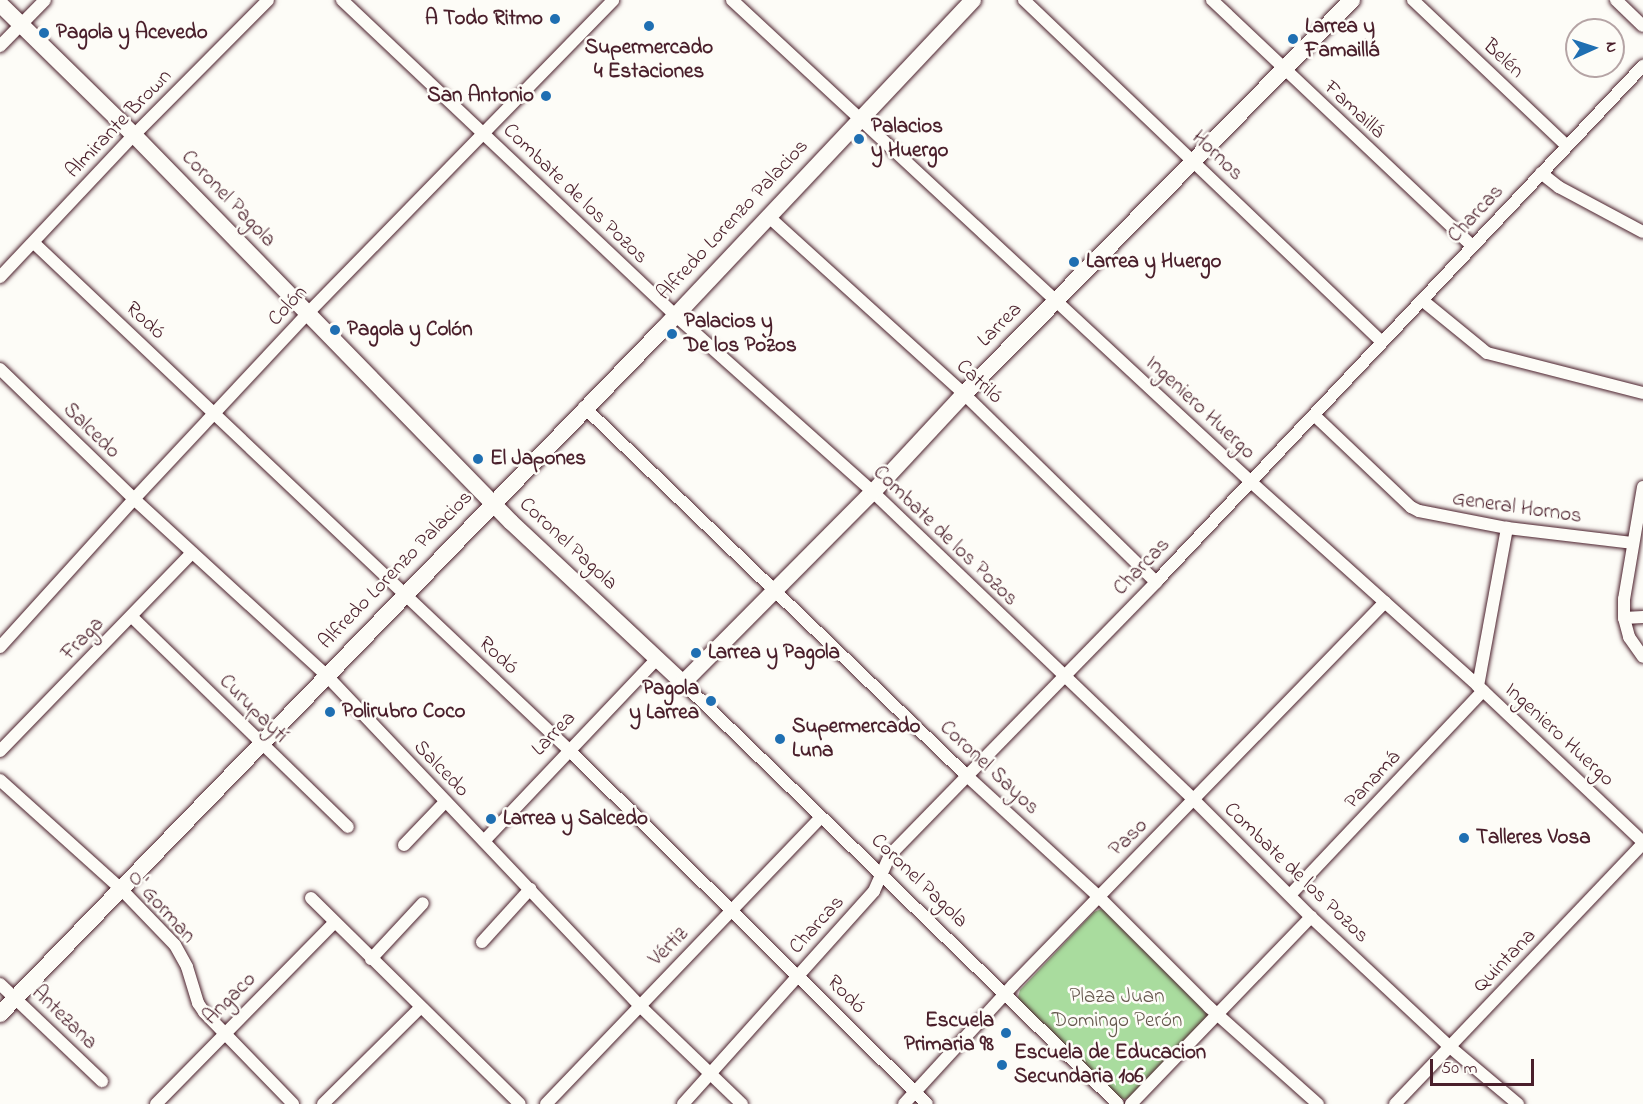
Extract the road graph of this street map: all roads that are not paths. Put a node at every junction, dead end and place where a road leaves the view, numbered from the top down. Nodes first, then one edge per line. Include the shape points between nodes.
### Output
1 (45, 0) edge
2 (268, 0) edge
3 (342, 0) edge
4 (613, 0) edge
5 (732, 0) edge
6 (973, 0) edge
7 (1024, 0) edge
8 (1212, 0) edge
9 (1352, 0) edge
10 (1413, 0) edge
11 (1616, 0) edge
12 (0, 4) edge
13 (21, 25) junction
14 (1643, 26) edge
15 (0, 46) edge
16 (1643, 66) edge
17 (1283, 70) junction
18 (858, 119) junction
19 (483, 132) junction
20 (134, 135) junction
21 (1567, 146) junction
22 (1195, 161) junction
23 (1541, 173) junction
24 (770, 217) junction
25 (1643, 232) edge
26 (34, 243) junction
27 (1472, 246) junction
28 (0, 277) edge
29 (1056, 300) junction
30 (1422, 300) junction
31 (308, 313) junction
32 (675, 315) junction
33 (1382, 342) junction
34 (0, 369) edge
35 (1643, 393) edge
36 (964, 394) junction
37 (584, 407) junction
38 (215, 413) junction
39 (1314, 415) junction
40 (1251, 482) junction
41 (1643, 487) edge
42 (873, 492) junction
43 (134, 499) junction
44 (492, 502) junction
45 (1507, 528) junction
46 (1632, 543) junction
47 (192, 553) junction
48 (1156, 582) junction
49 (773, 591) junction
50 (404, 595) junction
51 (1385, 602) junction
52 (132, 616) junction
53 (1643, 617) edge
54 (1624, 618) junction
55 (0, 647) edge
56 (1643, 657) edge
57 (657, 659) junction
58 (326, 675) junction
59 (1064, 677) junction
60 (683, 683) junction
61 (1481, 688) junction
62 (260, 745) junction
63 (569, 750) junction
64 (0, 751) edge
65 (967, 776) junction
66 (0, 780) edge
67 (1194, 800) junction
68 (445, 802) junction
69 (820, 818) junction
70 (348, 827) dead end
71 (484, 842) junction
72 (1643, 843) edge
73 (404, 846) dead end
74 (881, 874) junction
75 (530, 889) junction
76 (122, 890) junction
77 (1290, 895) junction
78 (1099, 897) junction
79 (311, 898) dead end
80 (423, 903) dead end
81 (733, 911) junction
82 (1311, 917) junction
83 (334, 923) junction
84 (482, 942) dead end
85 (371, 959) junction
86 (798, 975) junction
87 (0, 984) edge
88 (1004, 996) junction
89 (15, 998) junction
90 (639, 1005) junction
91 (420, 1008) junction
92 (1216, 1013) junction
93 (0, 1014) edge
94 (224, 1033) junction
95 (1450, 1047) junction
96 (709, 1073) junction
97 (102, 1081) dead end
98 (915, 1092) junction
99 (156, 1104) edge
100 (293, 1104) edge
101 (323, 1104) edge
102 (520, 1104) edge
103 (546, 1104) edge
104 (683, 1104) edge
105 (742, 1104) edge
106 (904, 1104) edge
107 (927, 1104) edge
108 (1118, 1104) edge
109 (1131, 1104) edge
110 (1318, 1104) edge
111 (1395, 1104) edge
112 (1518, 1104) edge

1 - 13 street
2 - 20 street, Almirante Brown
3 - 19 street, Combate de los Pozos
4 - 19 street, Colón
5 - 18 street, Ingeniero Huergo
6 - 18 street, Alfredo Lorenzo Palacios
7 - 22 street, Hornos
8 - 17 street, Famaillá
9 - 17 street, Larrea
10 - 21 street, Belén
11 - 14 street
12 - 13 street, Coronel Pagola
13 - 15 street
13 - 20 street, Coronel Pagola
16 - 21 street, Charcas
17 - 22 street, Larrea
17 - 27 street, Famaillá
18 - 24 street, Alfredo Lorenzo Palacios
18 - 29 street, Ingeniero Huergo
19 - 31 street, Colón
19 - 32 street, Combate de los Pozos
20 - 26 street, Almirante Brown
20 - 31 street, Coronel Pagola
21 - 23 street, Charcas
22 - 29 street, Larrea
22 - 33 street, Hornos
23 - 25 street via 1559,187
23 - 27 street, Charcas
24 - 32 street, Alfredo Lorenzo Palacios
24 - 36 street, Catriló
26 - 28 street, Almirante Brown
26 - 38 street, Rodó
27 - 30 street, Charcas
29 - 36 street, Larrea
29 - 40 street, Ingeniero Huergo
30 - 33 street, Charcas
30 - 35 street via 1487,353
31 - 38 street, Colón
31 - 44 street, Coronel Pagola
32 - 37 street, Alfredo Lorenzo Palacios
32 - 42 street, Combate de los Pozos
33 - 39 street, Charcas
34 - 43 street, Salcedo
36 - 42 street, Larrea
36 - 48 street, Catriló
37 - 44 street, Alfredo Lorenzo Palacios
37 - 49 street, Coronel Sayos
38 - 43 street, Colón
38 - 50 street, Rodó
39 - 40 street, Charcas
39 - 45 street, General Hornos via 1411,507 1428,514
40 - 48 street, Charcas
40 - 51 street, Ingeniero Huergo
41 - 46 street
42 - 49 street, Larrea
42 - 59 street, Combate de los Pozos
43 - 47 street, Salcedo
43 - 55 street, Colón
44 - 50 street, Alfredo Lorenzo Palacios
44 - 57 street, Coronel Pagola
45 - 46 street, General Hornos
45 - 61 street
46 - 54 street
47 - 52 street, Fraga
47 - 58 street, Salcedo
48 - 59 street, Charcas
49 - 60 street, Larrea
49 - 65 street, Coronel Sayos
50 - 58 street, Alfredo Lorenzo Palacios
50 - 63 street, Rodó
51 - 61 street, Ingeniero Huergo
51 - 67 street, Paso
52 - 62 street, Curupaytí
52 - 64 street, Fraga
53 - 54 street
54 - 56 street via 1629,637
57 - 60 street, Coronel Pagola
57 - 63 street, Larrea
58 - 62 street, Alfredo Lorenzo Palacios
58 - 68 street, Salcedo
59 - 65 street, Charcas
59 - 67 street, Combate de los Pozos
60 - 69 street, Coronel Pagola
61 - 72 street, Ingeniero Huergo
61 - 77 street, Panamá
62 - 70 street, Curupaytí
62 - 76 street, Alfredo Lorenzo Palacios
63 - 71 street, Larrea
63 - 81 street, Rodó
65 - 74 street, Charcas via 890,855
65 - 78 street, Coronel Sayos
66 - 76 street, O' Gorman
67 - 77 street, Combate de los Pozos
67 - 78 street, Paso
68 - 71 street, Salcedo
68 - 73 street
69 - 74 street, Coronel Pagola
69 - 81 street, Vértiz
71 - 75 street, Salcedo
72 - 95 street, Quintana
74 - 86 street, Charcas via 874,891
74 - 88 street, Coronel Pagola
75 - 84 street
75 - 90 street, Salcedo
76 - 89 street, Alfredo Lorenzo Palacios
76 - 94 street, O' Gorman via 175,945 187,967 198,1003
77 - 82 street, Combate de los Pozos
78 - 88 street, Paso
78 - 92 street, Coronel Sayos
79 - 83 street
80 - 85 street
81 - 86 street, Rodó
81 - 90 street, Vértiz
82 - 92 street
82 - 95 street, Combate de los Pozos
83 - 85 street
83 - 94 street, Angaco
85 - 91 street
86 - 96 street, Charcas
86 - 98 street, Rodó
87 - 89 street, Antezana
88 - 98 street, Paso
88 - 108 street, Coronel Pagola
89 - 93 street, Alfredo Lorenzo Palacios
89 - 97 street, Antezana
90 - 96 street, Salcedo
90 - 103 street, Vértiz
91 - 101 street
91 - 102 street
92 - 109 street
92 - 110 street, Coronel Sayos
94 - 99 street, Angaco
94 - 100 street, O' Gorman
95 - 111 street, Quintana
95 - 112 street, Combate de los Pozos
96 - 104 street, Charcas
96 - 105 street, Salcedo
98 - 106 street, Paso
98 - 107 street, Rodó

